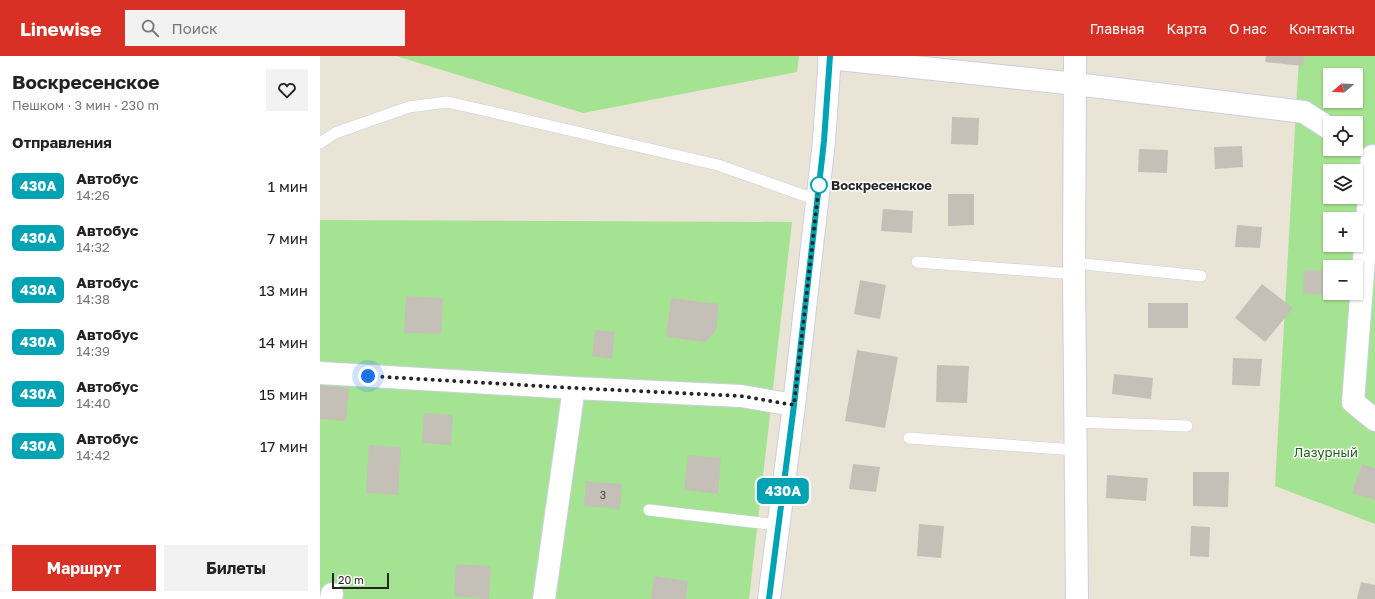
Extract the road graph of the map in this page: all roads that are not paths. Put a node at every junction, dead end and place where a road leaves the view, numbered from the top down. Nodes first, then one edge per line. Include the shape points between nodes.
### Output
1 (1076, 56) edge
2 (830, 57) edge
3 (1076, 84) junction
4 (1323, 124) edge
5 (320, 143) edge
6 (1368, 153) edge
7 (817, 200) junction
8 (917, 262) dead end
9 (1074, 268) junction
10 (1201, 276) dead end
11 (320, 373) edge
12 (574, 388) junction
13 (794, 405) junction
14 (1375, 420) edge
15 (1075, 422) junction
16 (1187, 426) dead end
17 (909, 438) dead end
18 (1075, 450) junction
19 (649, 510) dead end
20 (778, 525) junction
21 (544, 599) edge
22 (769, 599) edge
23 (1077, 599) edge

1 - 3 street
2 - 3 street
2 - 7 street
3 - 4 street via 1304,112
3 - 9 street
5 - 7 lane via 335,133 409,107 447,102 718,165
6 - 14 street via 1353,402
7 - 13 street
8 - 9 lane
9 - 10 lane
9 - 15 street
11 - 12 street
12 - 13 street via 741,396
12 - 21 street
13 - 20 street
15 - 16 lane
15 - 18 street
17 - 18 lane
18 - 23 street
19 - 20 lane
20 - 22 street

